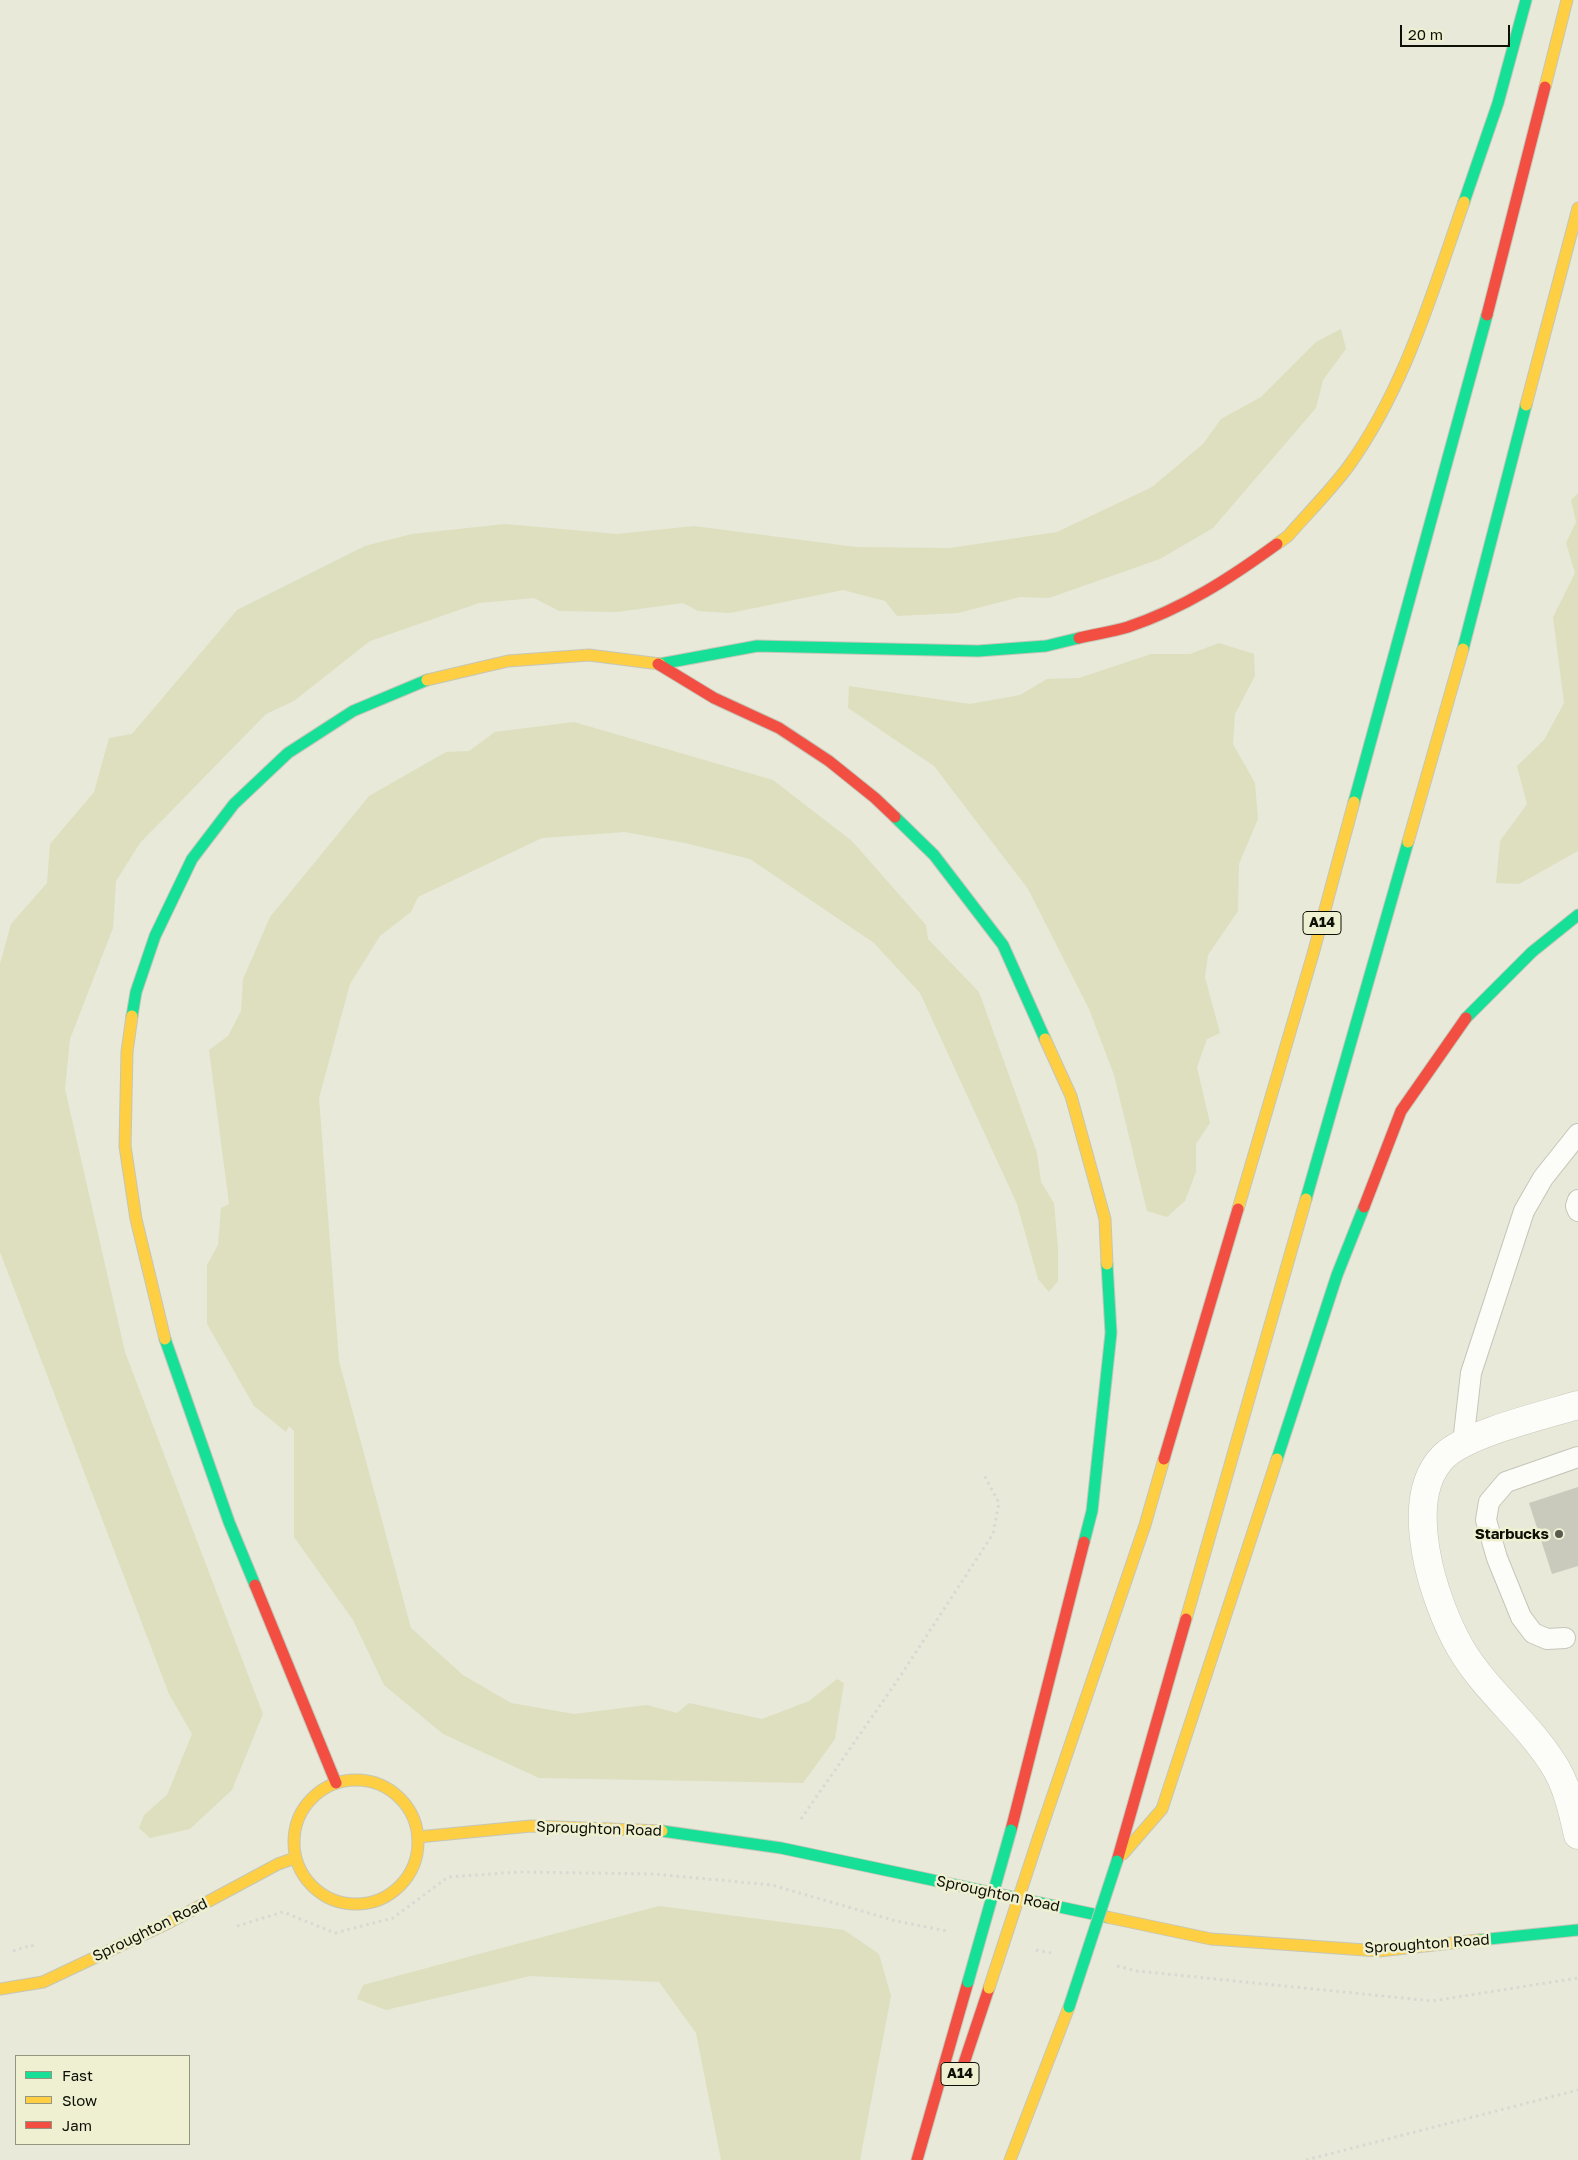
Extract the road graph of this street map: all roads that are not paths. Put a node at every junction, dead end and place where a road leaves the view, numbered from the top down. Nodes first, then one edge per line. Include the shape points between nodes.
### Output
1 (1526, 0) edge
2 (1567, 0) edge
3 (1578, 208) edge
4 (658, 664) junction
5 (1578, 915) edge
6 (1578, 1134) edge
7 (1578, 1200) edge
8 (1578, 1211) edge
9 (1578, 1405) edge
10 (1463, 1443) junction
11 (1578, 1458) edge
12 (1565, 1638) dead end
13 (336, 1783) junction
14 (1578, 1835) edge
15 (418, 1837) junction
16 (295, 1858) junction
17 (1117, 1861) junction
18 (1578, 1930) edge
19 (0, 1989) edge
20 (956, 2088) dead end
21 (917, 2160) edge
22 (1010, 2160) edge

1 - 4 main road via 1498,103 1415,343 1389,400 1348,467 1288,536 1229,579 1185,603 1127,627 1046,646 978,651 757,646
2 - 20 main road, A14, bridge via 1489,308 1313,954 1145,1525
3 - 17 main road via 1460,659
4 - 13 main road via 589,656 508,661 420,682 353,711 288,753 234,804 192,858 155,936 136,992 127,1052 125,1146 136,1218 166,1342 229,1522
4 - 21 main road, bridge via 714,698 780,728 829,761 875,798 934,855 1003,945 1071,1096 1105,1219 1111,1333 1092,1511 1034,1745
5 - 17 main road via 1532,952 1469,1014 1401,1111 1338,1275 1162,1809
6 - 10 lane via 1543,1178 1524,1211 1470,1373
7 - 8 lane
9 - 10 street
10 - 14 street via 1444,1456 1424,1492 1421,1520 1434,1582 1461,1648 1558,1771
11 - 12 lane via 1506,1482 1489,1502 1486,1520 1497,1558 1521,1617 1533,1633 1547,1639
13 - 15 main road via 353,1780 386,1788 400,1798 410,1812
13 - 16 main road via 319,1791 306,1804 297,1821 293,1839
15 - 16 main road via 414,1864 404,1882 390,1894 372,1902 352,1904 332,1900 315,1890 302,1875
15 - 18 main road, Sproughton Road via 531,1826 650,1830 781,1848 1211,1939 1379,1951
16 - 19 main road, Sproughton Road via 43,1982
17 - 22 main road, bridge via 1069,2007

